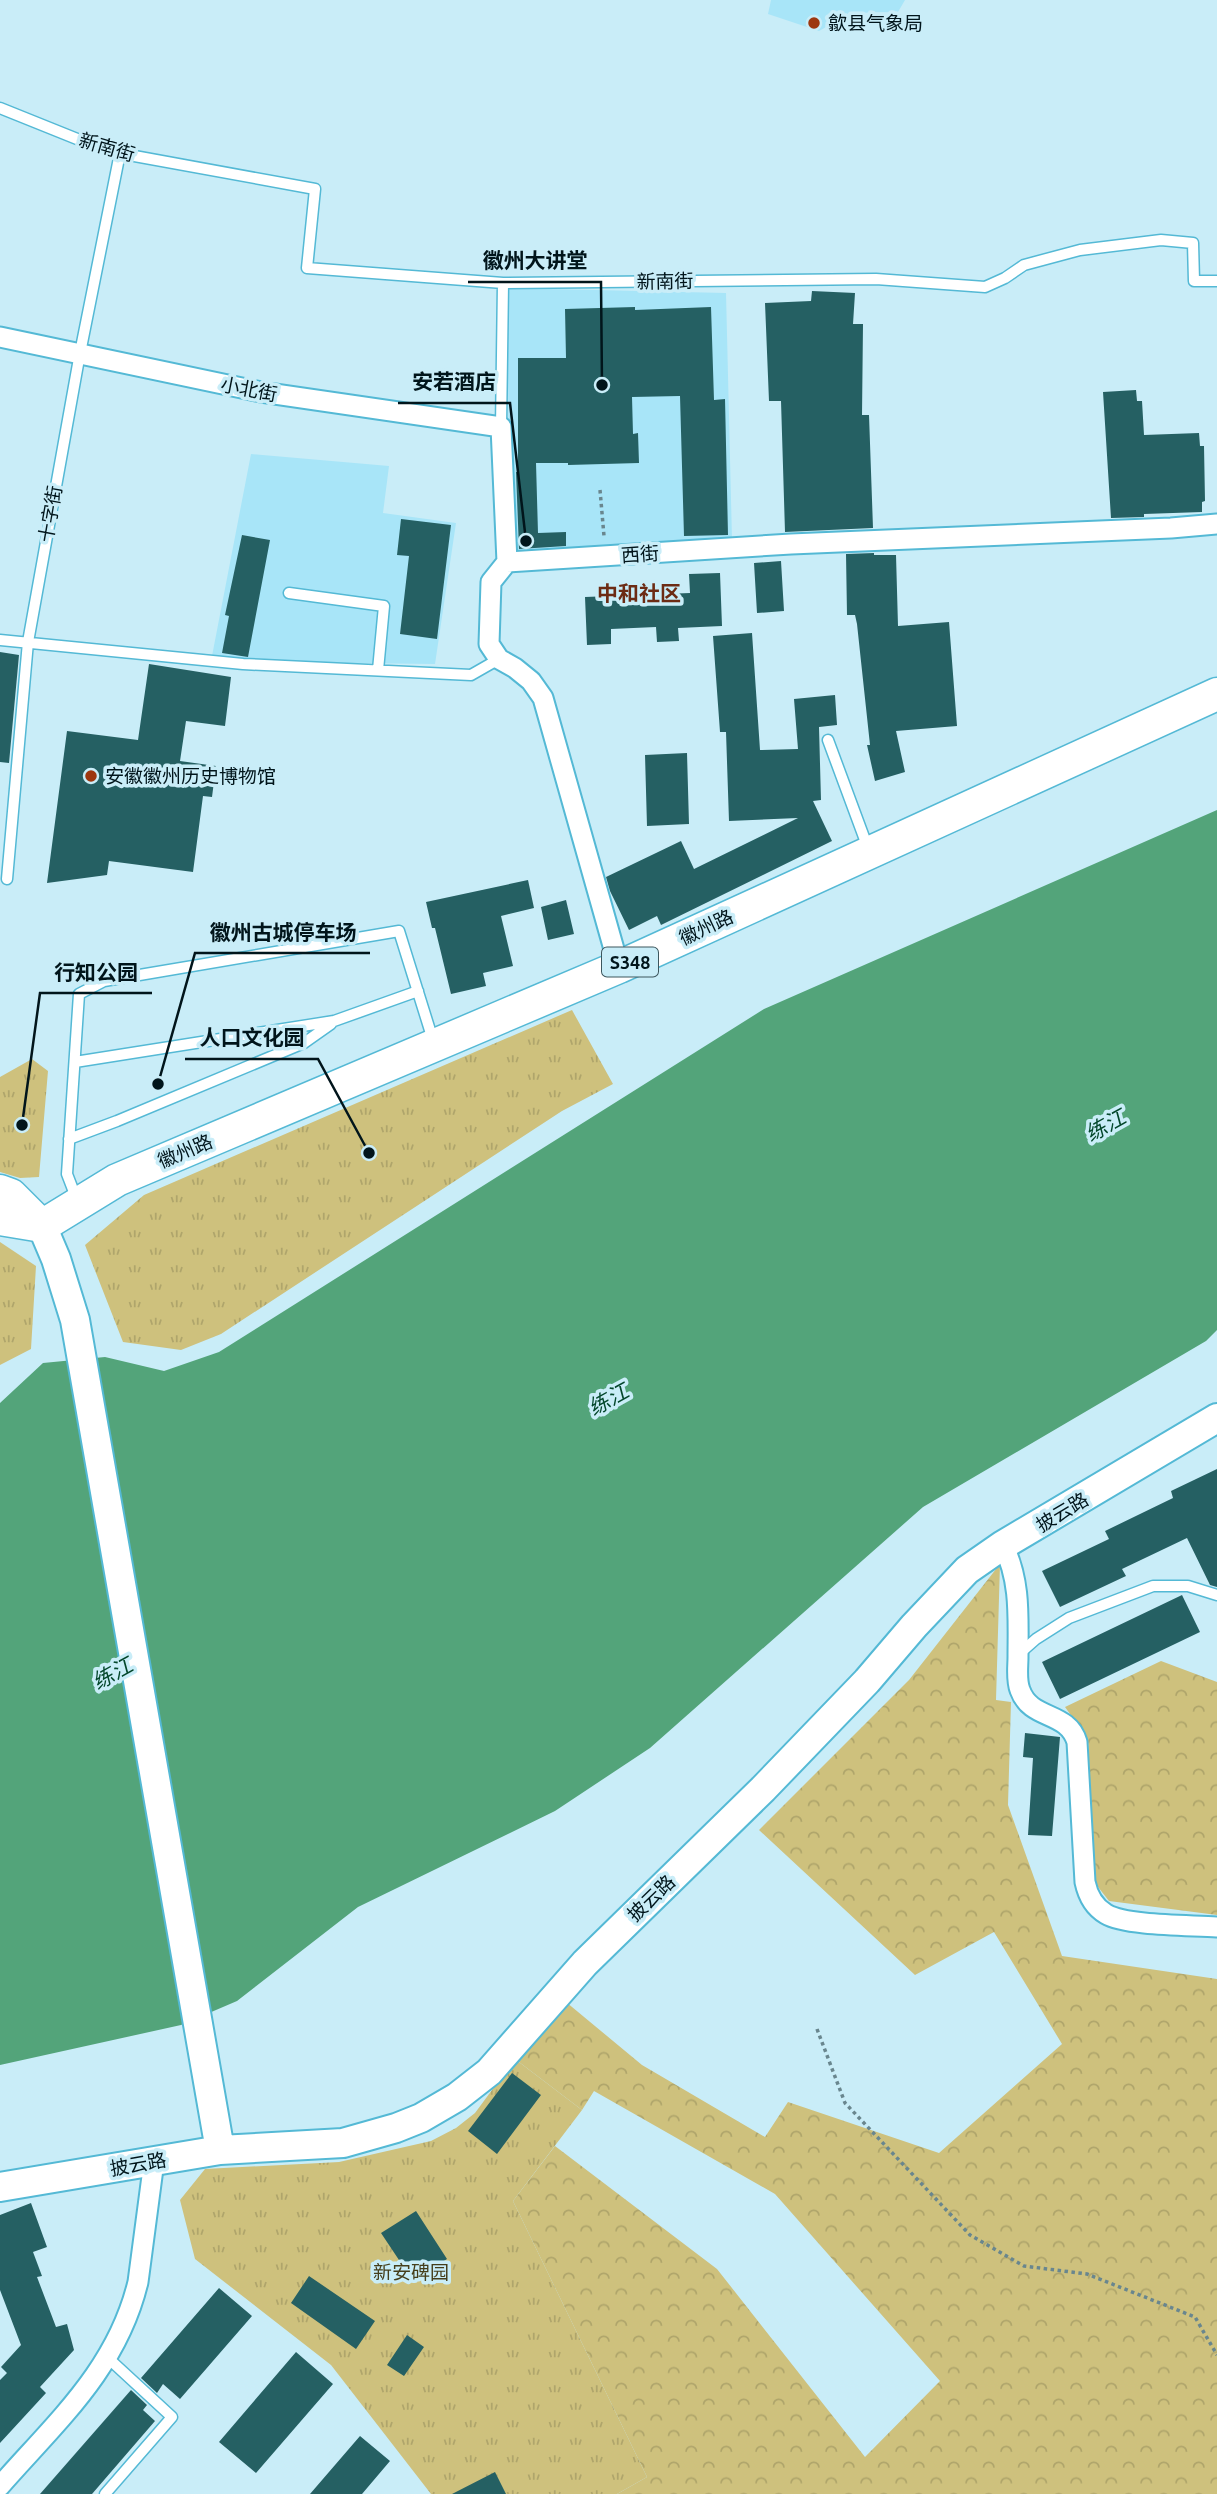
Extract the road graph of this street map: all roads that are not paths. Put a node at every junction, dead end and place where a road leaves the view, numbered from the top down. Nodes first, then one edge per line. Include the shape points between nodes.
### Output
1 (0, 108) edge
2 (120, 153) junction
3 (1217, 281) edge
4 (503, 283) junction
5 (0, 337) edge
6 (80, 354) junction
7 (501, 427) junction
8 (1217, 524) edge
9 (507, 562) junction
10 (289, 593) dead end
11 (0, 640) edge
12 (28, 642) junction
13 (499, 659) junction
14 (378, 670) junction
15 (1217, 694) edge
16 (828, 740) dead end
17 (869, 852) junction
18 (7, 879) dead end
19 (619, 967) junction
20 (418, 991) junction
21 (334, 1021) junction
22 (435, 1045) junction
23 (75, 1062) junction
24 (69, 1139) junction
25 (0, 1191) edge
26 (79, 1204) junction
27 (0, 1219) edge
28 (42, 1226) junction
29 (1217, 1418) edge
30 (1003, 1545) junction
31 (1217, 1595) edge
32 (1018, 1655) junction
33 (1217, 1927) edge
34 (218, 2136) junction
35 (154, 2161) junction
36 (0, 2187) edge
37 (108, 2358) junction
38 (0, 2486) edge
39 (105, 2494) edge

1 - 2 lane, 新南街
2 - 4 lane, 新南街 via 315,189 307,268
2 - 6 lane, 十字街
3 - 4 lane, 新南街 via 1194,281 1193,243 1161,240 1080,250 1024,265 985,287 876,279
4 - 7 lane
5 - 6 street, 小北街
6 - 7 street, 小北街 via 261,392
6 - 12 lane, 十字街
7 - 9 street
8 - 9 street, 西街
9 - 13 street via 491,582 489,644
10 - 14 lane via 384,606
11 - 12 lane
12 - 14 lane via 243,664
12 - 18 lane, 十字街
13 - 14 lane via 471,675
13 - 19 street via 531,681 543,698
15 - 17 main road, 徽州路 / S348
16 - 17 lane
17 - 19 main road, 徽州路 / S348
19 - 22 main road, 徽州路 / S348
20 - 21 lane
20 - 22 lane
20 - 23 lane via 399,931 104,981 79,995
21 - 23 lane
21 - 24 lane via 304,1043
22 - 26 main road, 徽州路 / S348 via 117,1180
23 - 24 lane
24 - 26 lane via 67,1174
25 - 28 main road via 12,1195
26 - 28 main road, 徽州路 / S348
27 - 28 main road
28 - 34 street via 75,1320
29 - 30 street, 披云路
30 - 32 street via 1018,1590
30 - 34 street, 披云路 via 953,1584 782,1770 585,1963 474,2085 421,2118 343,2143
31 - 32 lane via 1188,1586 1153,1586 1069,1618
32 - 33 street via 1018,1687 1027,1702 1041,1714 1065,1723 1077,1742 1085,1882 1091,1900 1114,1918
34 - 35 street, 披云路
35 - 36 street, 披云路
35 - 37 street via 138,2282 127,2320
37 - 38 street
37 - 39 lane via 172,2417

